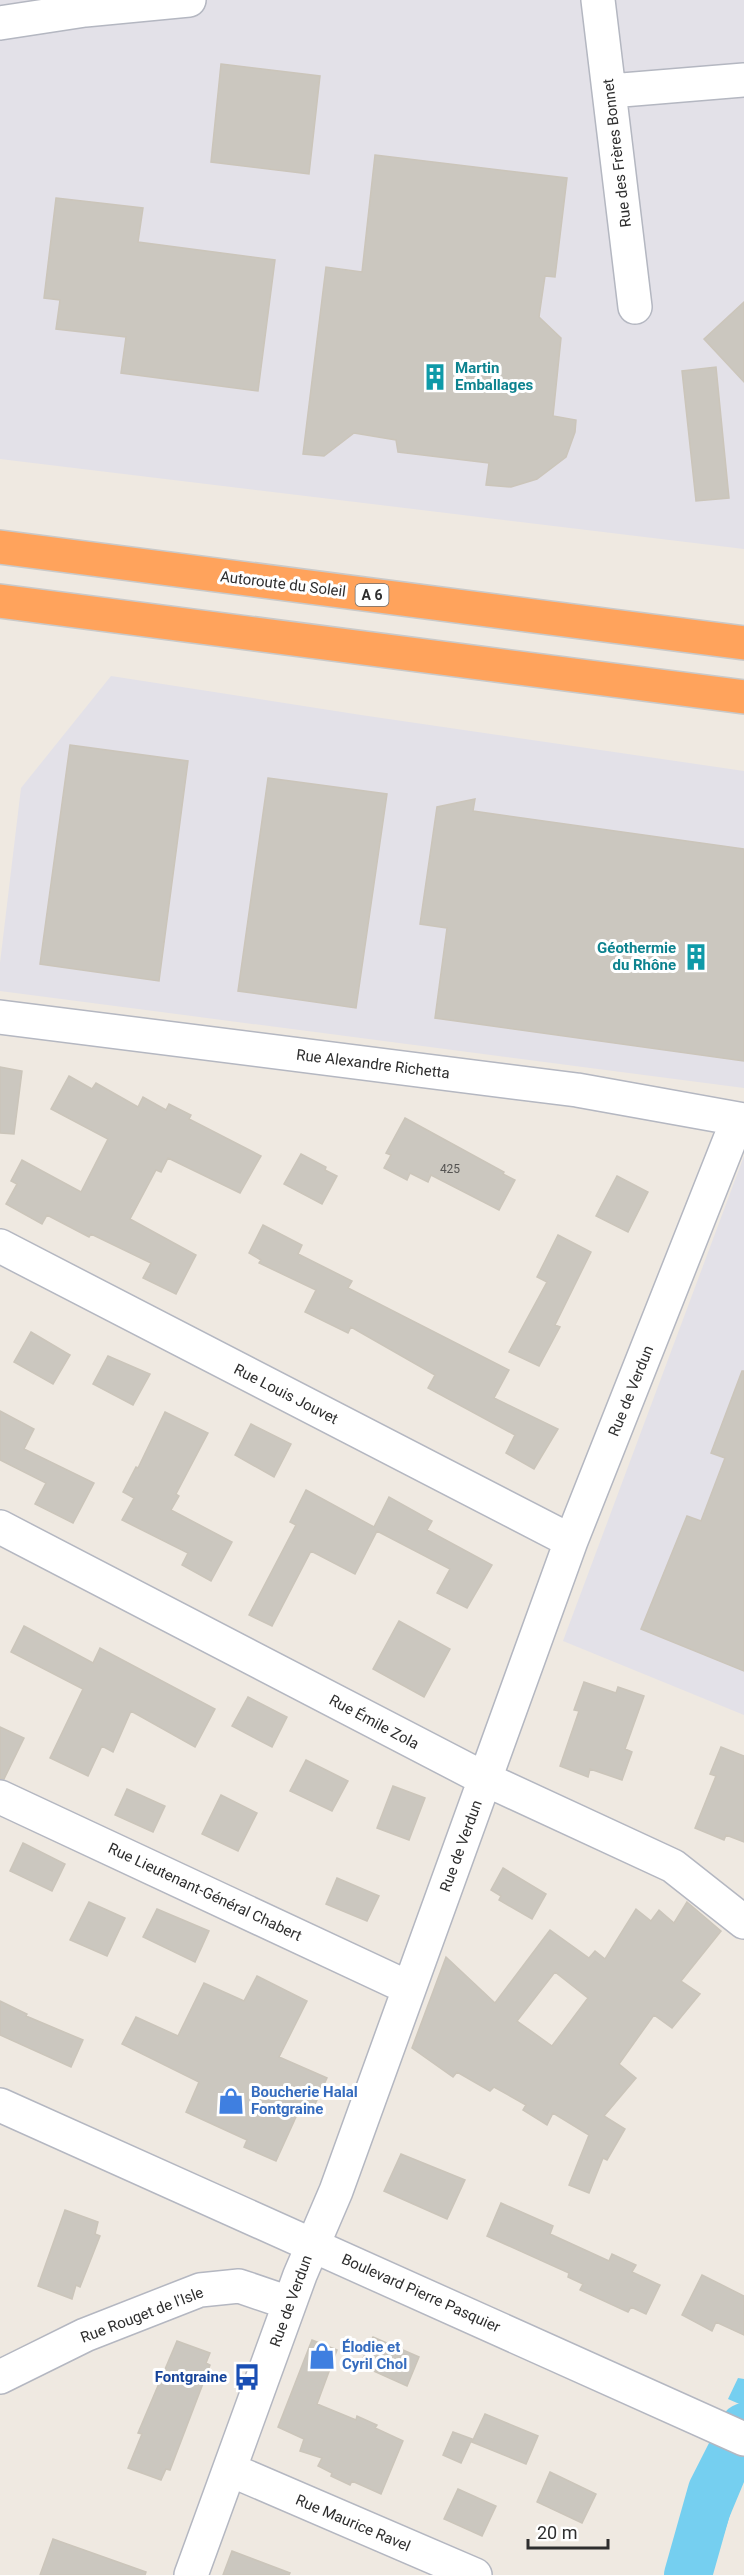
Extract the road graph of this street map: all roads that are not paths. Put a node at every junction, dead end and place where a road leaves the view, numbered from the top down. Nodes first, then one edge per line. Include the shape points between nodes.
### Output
1 (189, 0) edge
2 (598, 0) edge
3 (0, 23) edge
4 (744, 80) edge
5 (610, 92) junction
6 (635, 306) dead end
7 (0, 547) edge
8 (0, 601) edge
9 (744, 643) edge
10 (744, 697) edge
11 (0, 1017) edge
12 (741, 1120) edge
13 (0, 1246) edge
14 (0, 1527) edge
15 (571, 1541) junction
16 (485, 1779) junction
17 (0, 1797) edge
18 (744, 1922) edge
19 (409, 1988) junction
20 (0, 2104) edge
21 (312, 2244) junction
22 (290, 2303) junction
23 (0, 2377) edge
24 (744, 2439) edge
25 (231, 2470) junction
26 (191, 2575) edge
27 (475, 2575) edge

1 - 3 street
2 - 5 street, Rue des Frères Bonnet
4 - 5 street
5 - 6 street, Rue des Frères Bonnet
7 - 9 highway, Autoroute du Soleil / A 6
8 - 10 highway
11 - 12 street, Rue Alexandre Richetta via 577,1090
12 - 15 street, Rue de Verdun
13 - 15 street, Rue Louis Jouvet
14 - 16 street, Rue Émile Zola
15 - 16 street, Rue de Verdun
16 - 18 street, Rue Émile Zola via 673,1866
16 - 19 street, Rue de Verdun
17 - 19 street, Rue Lieutenant-Général Chabert
19 - 21 street, Rue de Verdun via 336,2192
20 - 21 street, Boulevard Pierre Pasquier
21 - 22 street, Rue de Verdun
21 - 24 street, Boulevard Pierre Pasquier
22 - 23 street, Rue Rouget de l'Isle via 239,2286 200,2290 85,2335
22 - 25 street, Rue de Verdun
25 - 26 street, Rue de Verdun
25 - 27 street, Rue Maurice Ravel

